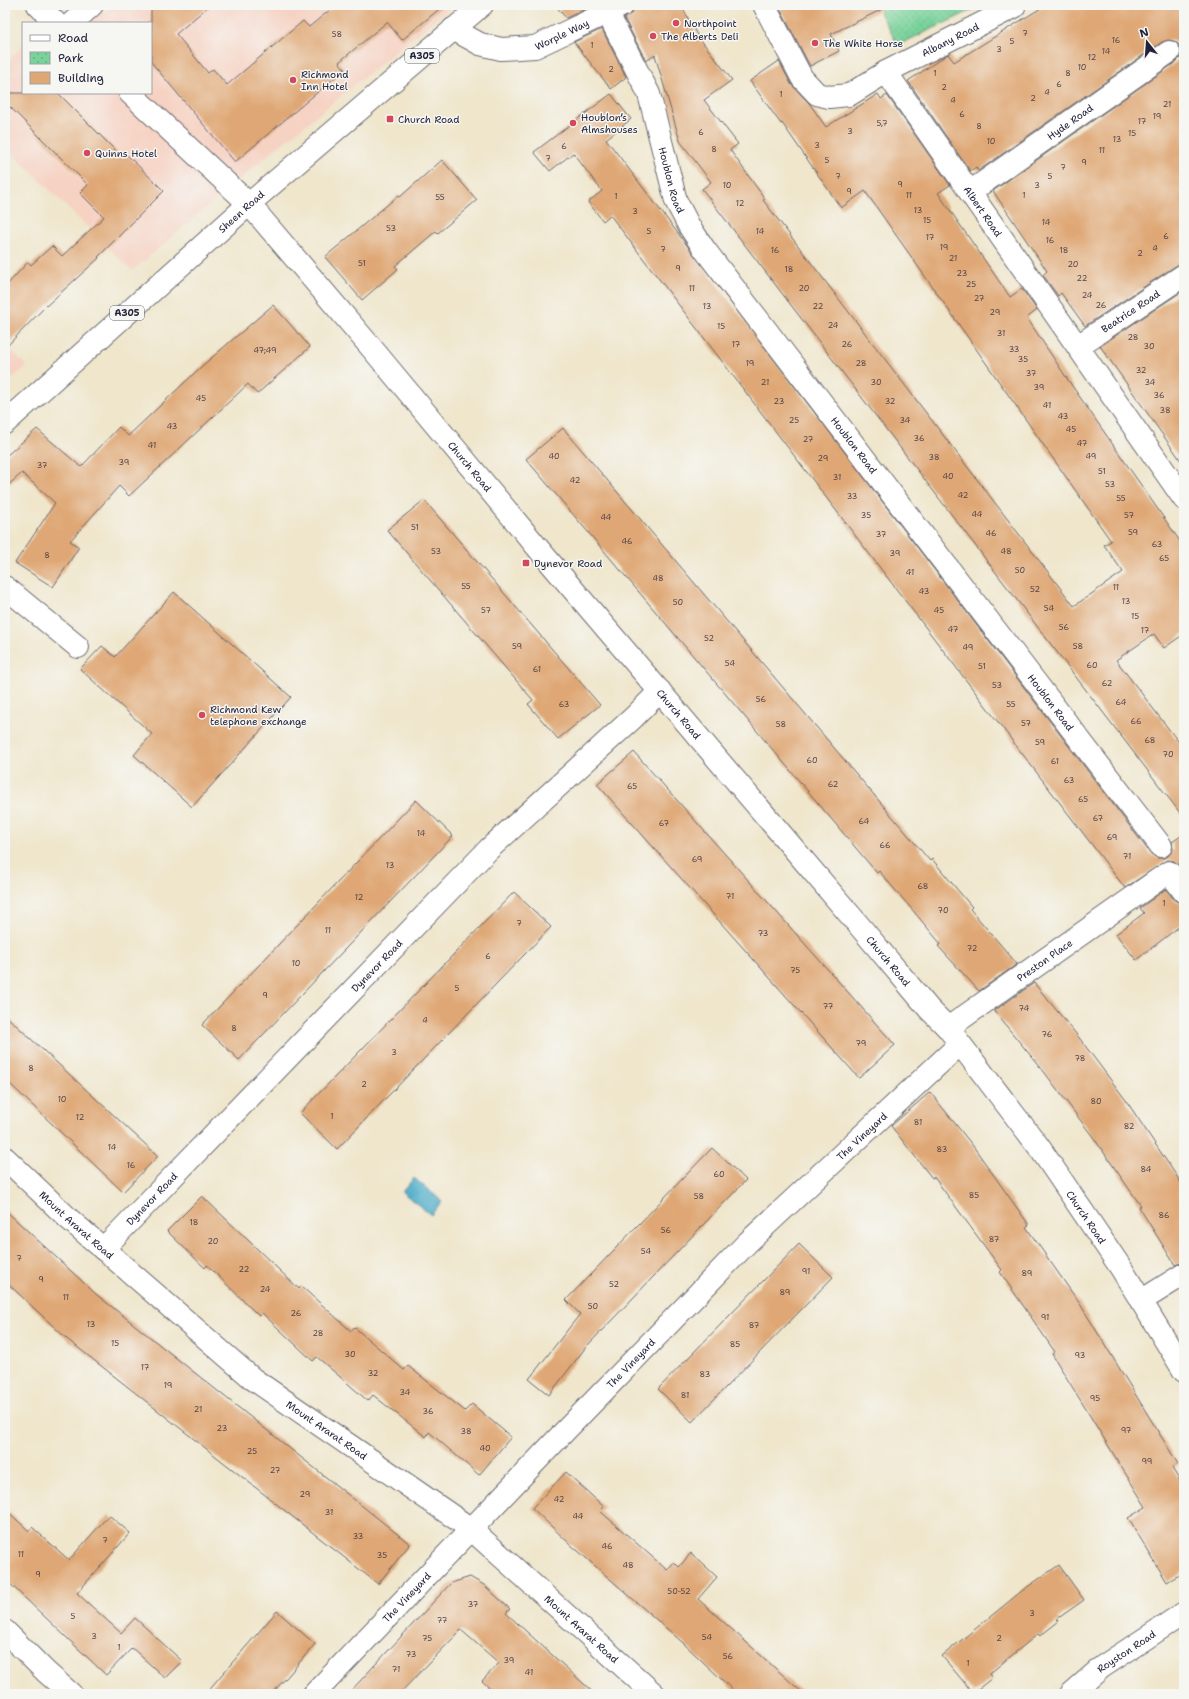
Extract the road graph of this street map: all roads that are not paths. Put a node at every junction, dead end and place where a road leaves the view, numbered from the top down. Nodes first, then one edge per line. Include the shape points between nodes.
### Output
1 (38, 5) edge
2 (92, 5) edge
3 (482, 5) edge
4 (764, 5) edge
5 (1014, 7) dead end
6 (615, 8) edge
7 (55, 22) edge
8 (73, 22) edge
9 (453, 29) junction
10 (1169, 52) dead end
11 (886, 72) junction
12 (131, 94) edge
13 (970, 192) junction
14 (248, 204) junction
15 (1184, 275) edge
16 (1078, 346) junction
17 (5, 423) edge
18 (1184, 499) edge
19 (5, 587) edge
20 (78, 647) dead end
21 (660, 691) junction
22 (1161, 846) dead end
23 (1184, 892) edge
24 (954, 1036) junction
25 (5, 1158) edge
26 (103, 1249) junction
27 (1184, 1274) edge
28 (1141, 1301) junction
29 (1184, 1371) edge
30 (471, 1528) junction
31 (1184, 1613) edge
32 (5, 1631) edge
33 (59, 1690) edge
34 (650, 1693) edge
35 (314, 1694) edge
36 (1071, 1694) edge

1 - 7 street
2 - 8 street
3 - 9 street, Sheen Road / A305
4 - 11 street via 802,78 817,94 829,97 849,95
5 - 11 street, Albany Road
6 - 9 street, Worple Way via 535,47 501,49 480,44
6 - 22 street, Houblon Road via 649,94 676,201 689,226
9 - 14 street, Sheen Road / A305
10 - 13 street, Hyde Road
11 - 13 street, Albert Road
12 - 14 street, Church Road
13 - 16 street, Albert Road
14 - 17 street, Sheen Road / A305
14 - 21 street, Church Road
15 - 16 street, Beatrice Road
16 - 18 street, Albert Road
19 - 20 street
21 - 24 street, Church Road
21 - 26 street, Dynevor Road via 489,849
23 - 24 street, Preston Place via 1169,872
24 - 28 street, Church Road via 1039,1147
24 - 30 street, The Vineyard via 924,1076 747,1244
25 - 26 street, Mount Ararat Road
26 - 30 street, Mount Ararat Road via 253,1379
27 - 28 street
28 - 29 street, Church Road
30 - 34 street, Mount Ararat Road
30 - 35 street, The Vineyard
31 - 36 street, Royston Road via 1102,1667
32 - 33 street

